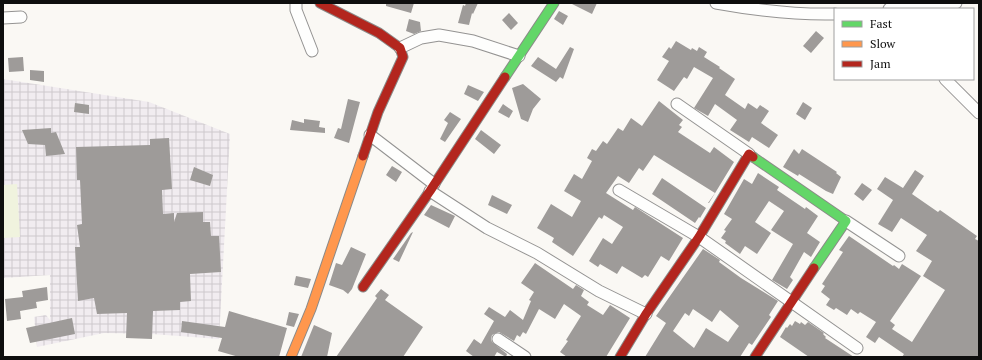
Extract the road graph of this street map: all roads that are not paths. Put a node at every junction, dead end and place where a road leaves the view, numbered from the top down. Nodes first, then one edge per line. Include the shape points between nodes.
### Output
1 (296, 3) edge
2 (320, 3) edge
3 (554, 3) edge
4 (716, 3) edge
5 (956, 3) edge
6 (342, 8) edge
7 (900, 8) edge
8 (834, 14) edge
9 (21, 17) dead end
10 (3, 18) edge
11 (400, 48) junction
12 (312, 51) dead end
13 (519, 56) junction
14 (946, 80) edge
15 (677, 104) dead end
16 (979, 113) edge
17 (370, 135) junction
18 (749, 154) junction
19 (432, 188) junction
20 (619, 190) dead end
21 (846, 221) junction
22 (699, 237) junction
23 (899, 256) dead end
24 (363, 287) dead end
25 (792, 302) junction
26 (646, 314) junction
27 (498, 339) dead end
28 (857, 348) dead end
29 (291, 357) edge
30 (525, 357) edge
31 (620, 357) edge
32 (756, 357) edge

1 - 12 street via 296,10
2 - 6 street
3 - 13 street
4 - 8 street via 749,9
5 - 7 street
6 - 11 street
9 - 10 street
11 - 13 street via 421,38 439,35 473,41
11 - 17 street via 403,57
13 - 19 street
14 - 16 street
15 - 18 street
17 - 19 street
17 - 29 street via 311,308
18 - 21 street
18 - 22 street
19 - 24 street
19 - 26 street via 487,228 537,253 599,292
20 - 22 street
21 - 23 street
21 - 25 street
22 - 25 street
22 - 26 street
25 - 28 street
25 - 32 street
26 - 31 street
27 - 30 street

